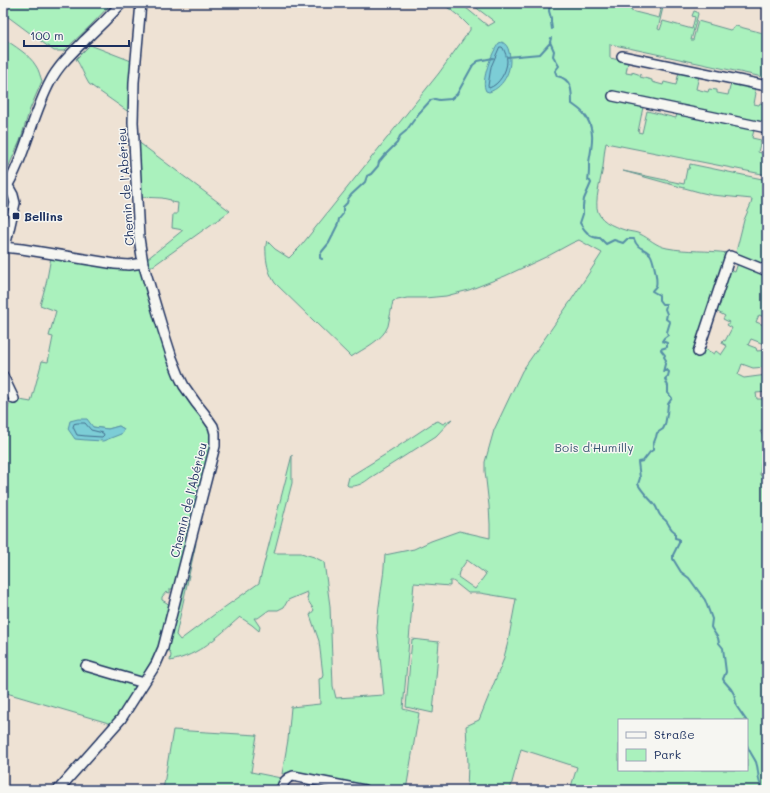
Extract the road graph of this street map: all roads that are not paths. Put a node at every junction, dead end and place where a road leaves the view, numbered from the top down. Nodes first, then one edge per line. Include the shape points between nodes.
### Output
1 (122, 3) edge
2 (141, 3) edge
3 (622, 56) dead end
4 (767, 86) edge
5 (613, 96) dead end
6 (767, 128) edge
7 (5, 189) edge
8 (4, 247) edge
9 (143, 263) junction
10 (767, 271) edge
11 (698, 352) dead end
12 (3, 376) edge
13 (14, 398) dead end
14 (86, 666) dead end
15 (144, 683) junction
16 (58, 790) edge
17 (281, 790) edge
18 (364, 790) edge

1 - 7 street via 54,75 41,101 22,157
2 - 9 street, Chemin de l'Abérieu via 133,115 139,238
3 - 4 street
5 - 6 street
7 - 8 street via 13,195 15,203
8 - 9 street via 115,264
9 - 15 street, Chemin de l'Abérieu via 164,335 180,378 213,426 216,439 163,648
10 - 11 street via 730,256
12 - 13 street
14 - 15 street
15 - 16 street, Chemin de l'Abérieu via 121,719
17 - 18 street via 286,779 293,776

